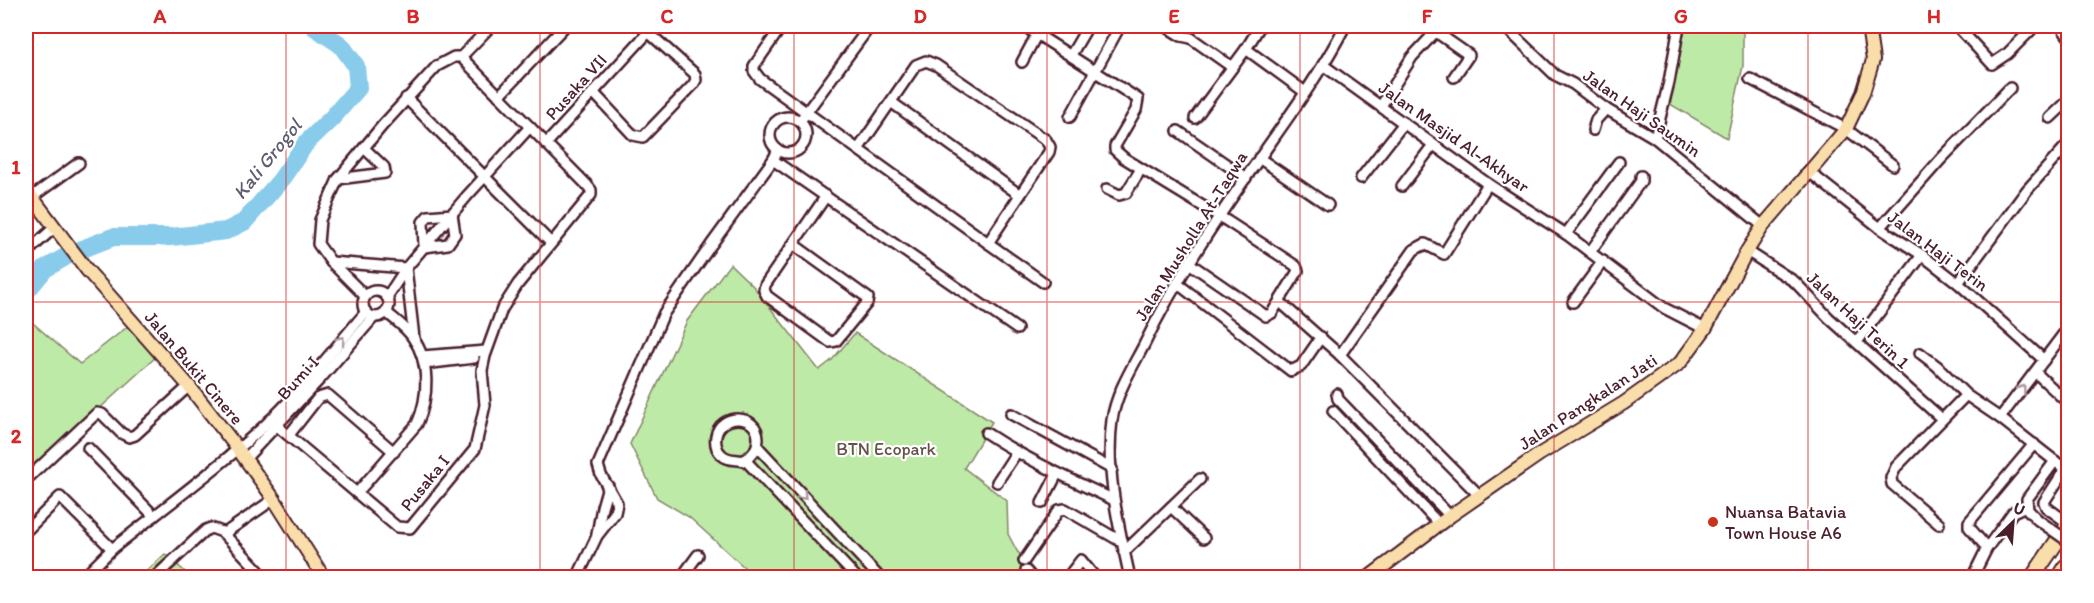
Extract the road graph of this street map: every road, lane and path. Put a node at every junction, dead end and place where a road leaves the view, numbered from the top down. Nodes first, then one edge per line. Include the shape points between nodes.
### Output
1 (491, 26) edge
2 (566, 26) edge
3 (782, 26) edge
4 (1024, 26) edge
5 (1088, 26) edge
6 (1120, 26) edge
7 (1165, 26) edge
8 (1260, 26) edge
9 (1504, 26) edge
10 (1679, 26) edge
11 (1868, 26) edge
12 (1957, 26) edge
13 (1342, 27) edge
14 (651, 29) edge
15 (1438, 29) edge
16 (867, 30) dead end
17 (2031, 30) dead end
18 (1037, 34) junction
19 (1246, 49) junction
20 (1071, 55) junction
21 (461, 57) junction
22 (1022, 62) dead end
23 (1323, 65) junction
24 (1232, 67) junction
25 (1095, 72) junction
26 (1454, 77) dead end
27 (1750, 79) dead end
28 (2010, 88) dead end
29 (593, 92) junction
30 (1305, 92) junction
31 (499, 96) junction
32 (406, 98) junction
33 (2068, 101) edge
34 (891, 102) junction
35 (1382, 106) junction
36 (1606, 109) junction
37 (806, 112) junction
38 (1070, 117) dead end
39 (1195, 118) dead end
40 (2050, 118) dead end
41 (800, 121) junction
42 (1404, 123) junction
43 (530, 127) junction
44 (1846, 129) junction
45 (1593, 130) dead end
46 (1178, 131) dead end
47 (1655, 138) junction
48 (546, 144) junction
49 (2068, 144) edge
50 (1433, 145) junction
51 (364, 148) junction
52 (859, 148) junction
53 (778, 150) junction
54 (1259, 158) junction
55 (773, 160) junction
56 (1619, 162) dead end
57 (79, 163) dead end
58 (1893, 165) dead end
59 (1142, 169) junction
60 (1808, 171) junction
61 (485, 176) junction
62 (1641, 176) dead end
63 (338, 178) junction
64 (1246, 178) junction
65 (1361, 178) dead end
66 (1488, 184) junction
67 (1402, 186) dead end
68 (1107, 189) dead end
69 (29, 193) edge
70 (1020, 195) junction
71 (826, 196) junction
72 (1328, 205) dead end
73 (452, 214) junction
74 (1220, 217) junction
75 (1763, 226) junction
76 (55, 227) junction
77 (1880, 228) junction
78 (1566, 234) junction
79 (551, 243) junction
80 (988, 243) junction
81 (793, 244) junction
82 (424, 247) junction
83 (1747, 251) junction
84 (1590, 252) junction
85 (26, 253) edge
86 (1922, 255) junction
87 (1603, 261) junction
88 (331, 262) junction
89 (1189, 263) junction
90 (406, 268) junction
91 (1044, 282) dead end
92 (1958, 283) junction
93 (1178, 284) junction
94 (365, 296) junction
95 (387, 297) junction
96 (1280, 302) junction
97 (1573, 302) dead end
98 (386, 312) junction
99 (370, 314) junction
100 (2068, 328) edge
101 (1017, 329) dead end
102 (1705, 329) junction
103 (414, 338) junction
104 (1321, 338) junction
105 (1857, 342) junction
106 (485, 353) junction
107 (1920, 353) dead end
108 (1340, 355) junction
109 (423, 360) junction
110 (2044, 360) junction
111 (2035, 372) junction
112 (189, 386) junction
113 (1336, 394) dead end
114 (1966, 395) junction
115 (2068, 403) edge
116 (1333, 411) dead end
117 (1011, 414) dead end
118 (2000, 418) junction
119 (1942, 420) junction
120 (273, 423) junction
121 (986, 433) dead end
122 (289, 435) junction
123 (2034, 444) junction
124 (758, 447) junction
125 (88, 448) dead end
126 (394, 452) junction
127 (1016, 453) junction
128 (241, 454) junction
129 (744, 460) junction
130 (2055, 461) junction
131 (2067, 467) edge
132 (1112, 469) junction
133 (1058, 474) junction
134 (1200, 479) dead end
135 (26, 480) edge
136 (997, 482) dead end
137 (608, 486) junction
138 (2049, 492) junction
139 (357, 493) junction
140 (1479, 495) junction
141 (274, 499) junction
142 (1114, 500) junction
143 (1042, 503) dead end
144 (2027, 503) junction
145 (1171, 507) junction
146 (154, 516) junction
147 (1450, 516) junction
148 (1439, 524) junction
149 (1940, 524) dead end
150 (2068, 524) edge
151 (26, 531) edge
152 (223, 533) junction
153 (597, 536) junction
154 (1204, 538) dead end
155 (2068, 541) edge
156 (1122, 542) junction
157 (1987, 548) junction
158 (112, 549) junction
159 (1124, 552) junction
160 (698, 555) dead end
161 (1024, 561) dead end
162 (2068, 564) edge
163 (260, 572) dead end
164 (1094, 576) dead end
165 (83, 578) edge
166 (154, 578) edge
167 (324, 578) edge
168 (577, 578) edge
169 (681, 578) edge
170 (857, 578) edge
171 (880, 578) edge
172 (1067, 578) edge
173 (1130, 578) edge
174 (1368, 578) edge
175 (1972, 578) edge
176 (2032, 578) edge
177 (2059, 578) edge

1 - 21 street
2 - 31 street
3 - 37 street via 756,62 754,71
4 - 18 street
5 - 20 street
6 - 25 street
7 - 24 street via 1191,38
8 - 19 street
9 - 36 street, Jalan Haji Saumin via 1554,75
10 - 47 street
11 - 44 main road, Jalan Pangkalan Jati via 1873,60
12 - 17 street via 1992,64
13 - 23 street, Jalan Musholla At-Taqwa
14 - 29 street, Pusaka VII
14 - 29 street via 695,74 693,85 644,138 633,135
15 - 26 street via 1469,55
15 - 35 street via 1412,57
16 - 37 street
18 - 20 street
18 - 22 street
19 - 24 street
19 - 30 street
20 - 25 street
21 - 31 street
21 - 32 street via 437,66
23 - 30 street, Jalan Musholla At-Taqwa
23 - 35 street, Jalan Masjid Al-Akhyar
24 - 39 street
25 - 38 street
25 - 59 street via 1138,99 1136,111 1115,150
27 - 44 street
28 - 77 street
29 - 48 street, Pusaka VII
30 - 54 street, Jalan Musholla At-Taqwa
31 - 43 street
32 - 51 street
32 - 61 street
33 - 40 street
34 - 52 street
34 - 70 street
34 - 70 street via 916,65 926,62 1046,140 1049,152
35 - 42 street, Jalan Masjid Al-Akhyar
36 - 45 street
36 - 47 street, Jalan Haji Saumin
37 - 41 street
37 - 52 street
41 - 53 street via 806,136 800,149 793,153
41 - 53 street via 786,118 772,127 772,144
42 - 50 street, Jalan Masjid Al-Akhyar
42 - 65 street
43 - 48 street
43 - 61 street
44 - 58 street
44 - 60 main road, Jalan Pangkalan Jati
46 - 64 street
47 - 75 street, Jalan Haji Saumin
48 - 79 street via 591,190 591,195
49 - 92 street via 2027,190
50 - 66 street, Jalan Masjid Al-Akhyar
50 - 67 street
51 - 63 street
51 - 63 street via 384,167 385,173
52 - 80 street
53 - 55 street
54 - 64 street, Jalan Musholla At-Taqwa
54 - 72 street
55 - 71 street
55 - 137 street via 664,313 598,465
56 - 78 street
57 - 69 street
59 - 68 street via 1126,193 1119,195
59 - 74 street
60 - 75 main road, Jalan Pangkalan Jati
60 - 77 street, Jalan Haji Terin
61 - 73 street
61 - 79 street
62 - 84 street
63 - 88 street via 320,220 318,235 318,244
64 - 74 street, Jalan Musholla At-Taqwa
66 - 78 street, Jalan Masjid Al-Akhyar
66 - 108 street via 1444,254 1425,244 1414,250
69 - 76 main road, Jalan Bukit Cinere
70 - 80 street
71 - 81 street
71 - 101 street
73 - 82 street
73 - 82 street via 455,234 448,244
73 - 82 street via 428,216 423,222
74 - 89 street, Jalan Musholla At-Taqwa
74 - 96 street via 1298,268
75 - 83 main road, Jalan Pangkalan Jati
76 - 85 street
76 - 112 main road, Jalan Bukit Cinere via 87,270
77 - 86 street, Jalan Haji Terin
78 - 84 street, Jalan Masjid Al-Akhyar
79 - 106 street via 502,309
80 - 91 street
81 - 81 street via 868,298 836,341 830,342 764,290
82 - 90 street
83 - 102 main road, Jalan Pangkalan Jati
83 - 105 street, Jalan Haji Terin 1 via 1795,282
84 - 87 street, Jalan Masjid Al-Akhyar
86 - 92 street, Jalan Haji Terin
86 - 105 street
87 - 97 street
87 - 102 street, Jalan Masjid Al-Akhyar via 1664,308
88 - 90 street
88 - 94 street
89 - 93 street, Jalan Musholla At-Taqwa
89 - 96 street via 1266,316
90 - 95 street
90 - 103 street
92 - 110 street, Jalan Haji Terin
93 - 104 street via 1291,371 1301,366
93 - 132 street, Jalan Musholla At-Taqwa via 1119,396 1112,420
94 - 95 street via 379,291
94 - 99 street via 363,304
95 - 98 street
96 - 104 street
98 - 99 street
98 - 103 street
99 - 120 street, Bumi I
100 - 110 street
102 - 140 main road, Jalan Pangkalan Jati via 1680,363
103 - 109 street
104 - 108 street
105 - 119 street, Jalan Haji Terin 1
106 - 109 street
106 - 139 street, Pusaka I via 485,405 475,448 410,528 397,527
107 - 114 street
108 - 140 street
109 - 126 street via 422,412
110 - 111 street
111 - 115 street
118 -> 111 street
112 - 128 main road, Jalan Bukit Cinere
112 - 135 street via 129,437 97,414
113 - 147 street
114 - 118 street
114 - 119 street
116 - 148 street
117 - 132 street
118 - 123 street
119 - 149 street via 1896,467 1891,478 1892,484
120 - 122 street, Pusaka I
120 - 128 street, Bumi I
121 - 127 street
122 - 126 street via 318,398 329,395
122 - 139 street, Pusaka I
123 - 130 street
123 - 157 street via 1970,522 1969,527
124 - 129 street
124 - 129 street via 758,434 745,420 727,420 717,429 715,442 720,454 731,461
124 -> 171 street
125 - 146 street
126 - 139 street
127 - 133 street
127 - 136 street
128 - 141 main road, Jalan Bukit Cinere
128 - 146 street, Bumi I
129 - 170 street
130 - 131 street
130 - 144 street
131 - 138 street
132 - 142 street, Jalan Musholla At-Taqwa
133 - 142 street
133 - 143 street
134 - 145 street
137 - 153 street
137 - 153 street via 617,503 615,513
138 - 144 street
138 - 150 street via 2046,507
140 - 147 main road, Jalan Pangkalan Jati
141 - 152 street
141 - 167 main road, Jalan Bukit Cinere
142 - 156 street, Jalan Musholla At-Taqwa
144 - 155 street, bridge via 2038,520
144 - 157 street via 2013,513
145 - 154 street
145 - 159 street
146 - 158 street, Bumi I
147 - 148 main road, Jalan Pangkalan Jati
148 - 174 main road, Jalan Pangkalan Jati
150 - 176 highway
151 - 158 street via 60,497
152 - 163 street
152 - 166 street via 206,530
153 - 168 street
156 - 159 street, Jalan Musholla At-Taqwa
156 - 161 street via 1065,509 1059,510
157 - 175 street
158 - 165 street, Bumi I
159 - 173 street, Jalan Musholla At-Taqwa
160 - 169 street
162 - 177 highway
164 - 172 street via 1081,560

